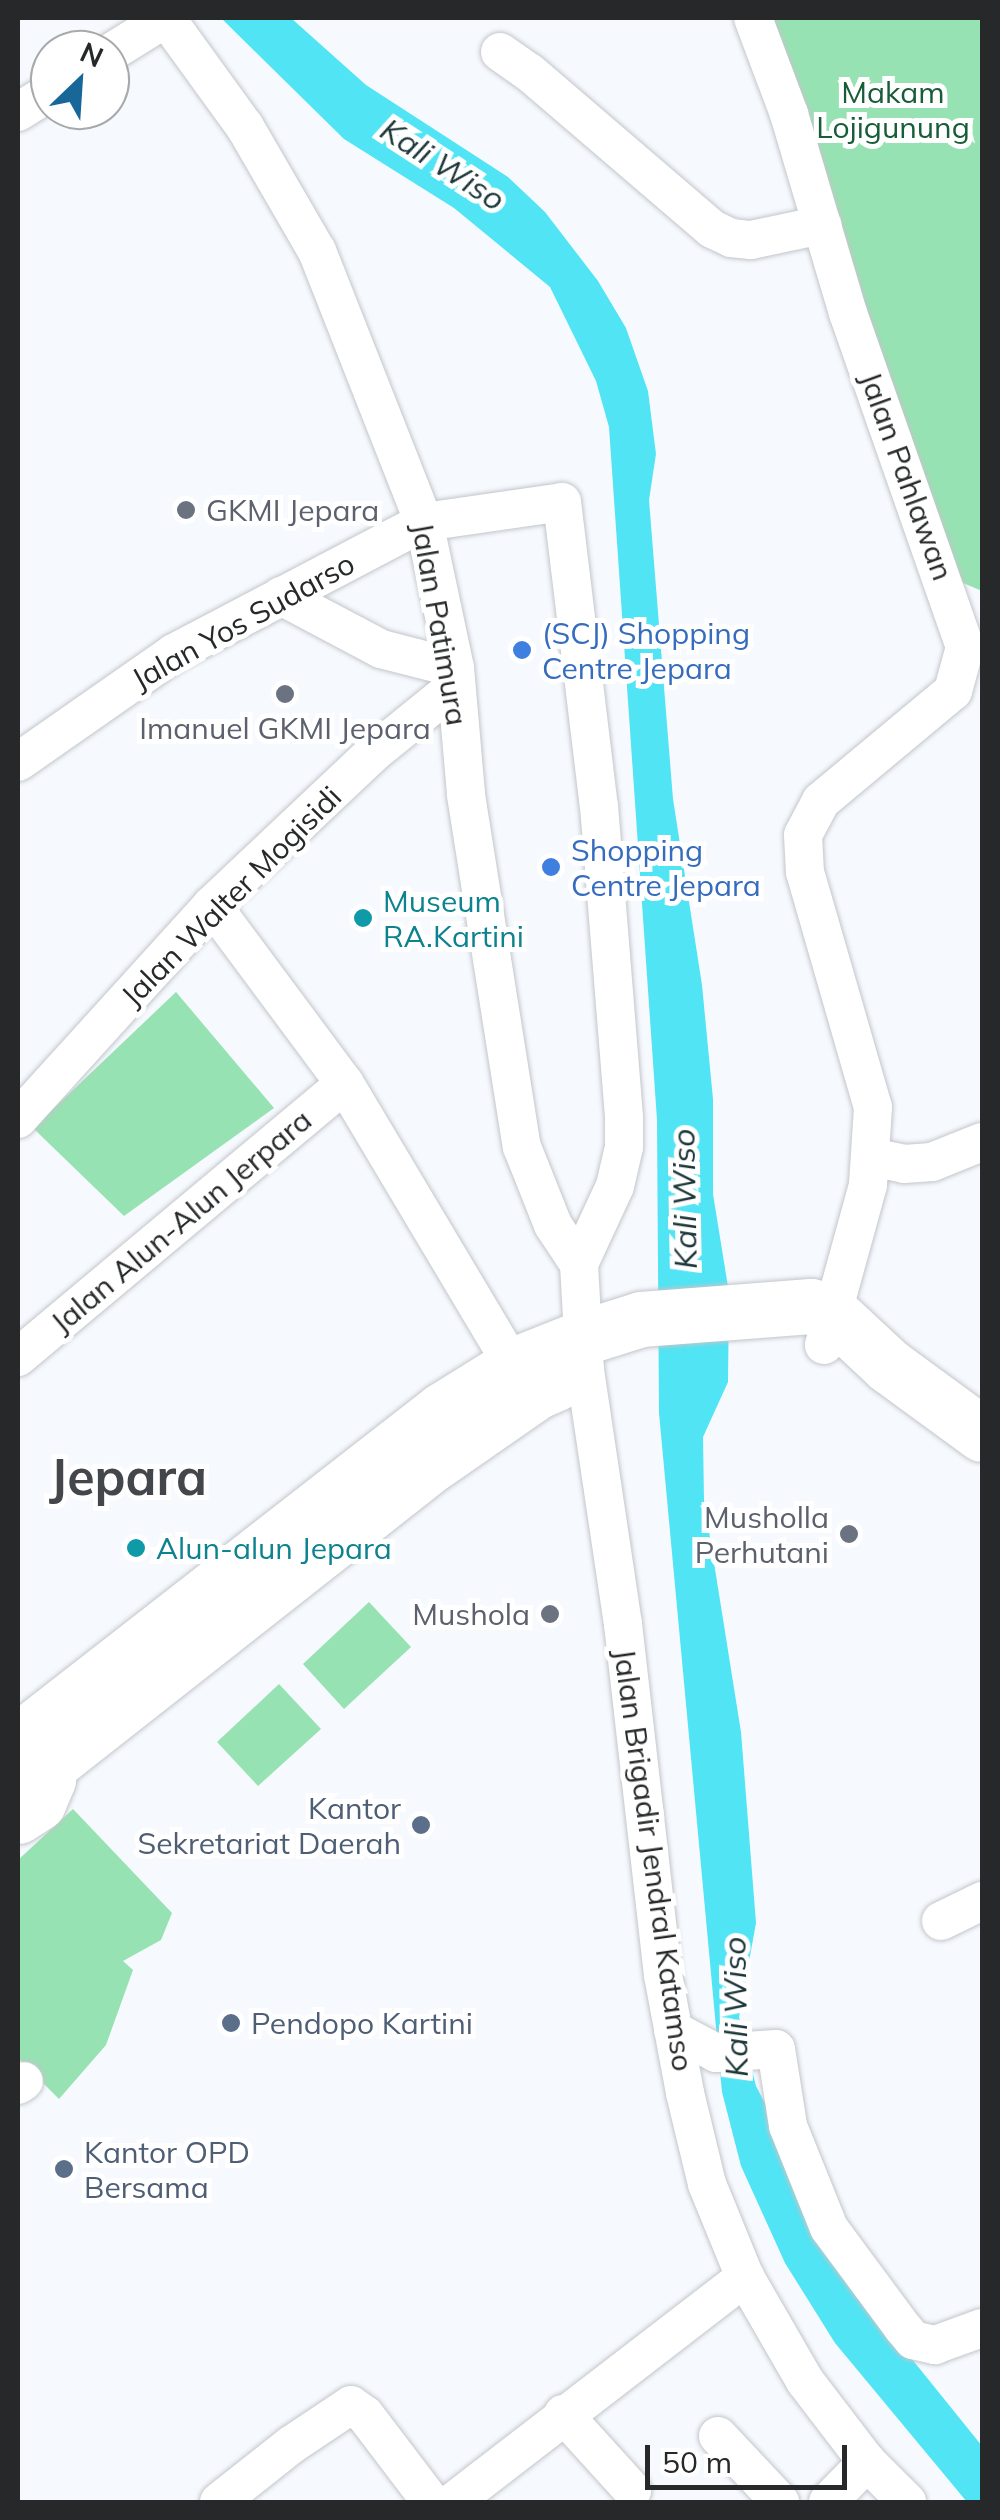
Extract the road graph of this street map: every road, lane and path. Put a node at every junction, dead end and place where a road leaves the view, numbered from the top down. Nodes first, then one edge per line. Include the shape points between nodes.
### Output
1 (166, 18) edge
2 (753, 18) edge
3 (130, 41) edge
4 (500, 52) dead end
5 (822, 225) junction
6 (424, 522) junction
7 (944, 581) junction
8 (281, 596) junction
9 (982, 597) edge
10 (456, 677) junction
11 (18, 762) edge
12 (212, 905) junction
13 (346, 1084) junction
14 (18, 1119) edge
15 (982, 1142) edge
16 (872, 1157) junction
17 (579, 1264) junction
18 (828, 1328) junction
19 (585, 1354) junction
20 (18, 1357) edge
21 (522, 1380) junction
22 (982, 1434) edge
23 (29, 1746) edge
24 (18, 1816) edge
25 (982, 1901) edge
26 (941, 1921) dead end
27 (673, 2030) junction
28 (744, 2277) junction
29 (982, 2328) edge
30 (562, 2414) junction
31 (718, 2436) dead end
32 (866, 2462) junction
33 (632, 2490) dead end
34 (219, 2502) edge
35 (431, 2502) edge
36 (454, 2502) edge
37 (780, 2502) edge
38 (828, 2502) edge
39 (908, 2502) edge

1 - 3 street
1 - 6 street, Jalan Patimura via 245,127 317,251
2 - 5 street, Jalan Pahlawan
4 - 5 street via 712,229 750,240
5 - 7 street, Jalan Pahlawan
6 - 8 street, Jalan Yos Sudarso
6 - 10 street, Jalan Patimura
6 - 17 street, Jalan Yos Sudarso via 562,502 599,806 624,1118 615,1186
7 - 9 street
7 - 16 street, Jalan Pahlawan via 965,648 957,684 937,709 821,801 803,836 806,872 873,1107
8 - 10 street via 381,648
8 - 11 street, Jalan Yos Sudarso via 174,653
10 - 12 street, Jalan Walter Mogisidi
10 - 17 street, Jalan Patimura via 479,888 522,1147 553,1225
12 - 13 street
12 - 14 street, Jalan Walter Mogisidi
13 - 20 street, Jalan Alun-Alun Jerpara
13 - 21 street
15 - 16 street via 932,1162
16 - 18 street, Jalan Pahlawan
17 - 19 street, Jalan Patimura
18 - 19 highway via 768,1322 642,1336
18 - 22 highway
19 - 21 highway
19 - 27 street, Jalan Brigadir Jendral Katamso
21 - 23 highway via 434,1463
23 - 24 highway via 48,1780 38,1803
25 - 26 street
27 - 28 street, Jalan Brigadir Jendral Katamso via 707,2184
27 - 29 street via 716,2053 767,2047 778,2054 788,2126 829,2228 913,2340 935,2345
28 - 30 street
28 - 32 street, Jalan Brigadir Jendral Katamso via 805,2381
30 - 33 street
30 - 36 street
31 - 37 street
32 - 38 street
32 - 39 street, Jalan Brigadir Jendral Katamso
34 - 35 street via 351,2405

